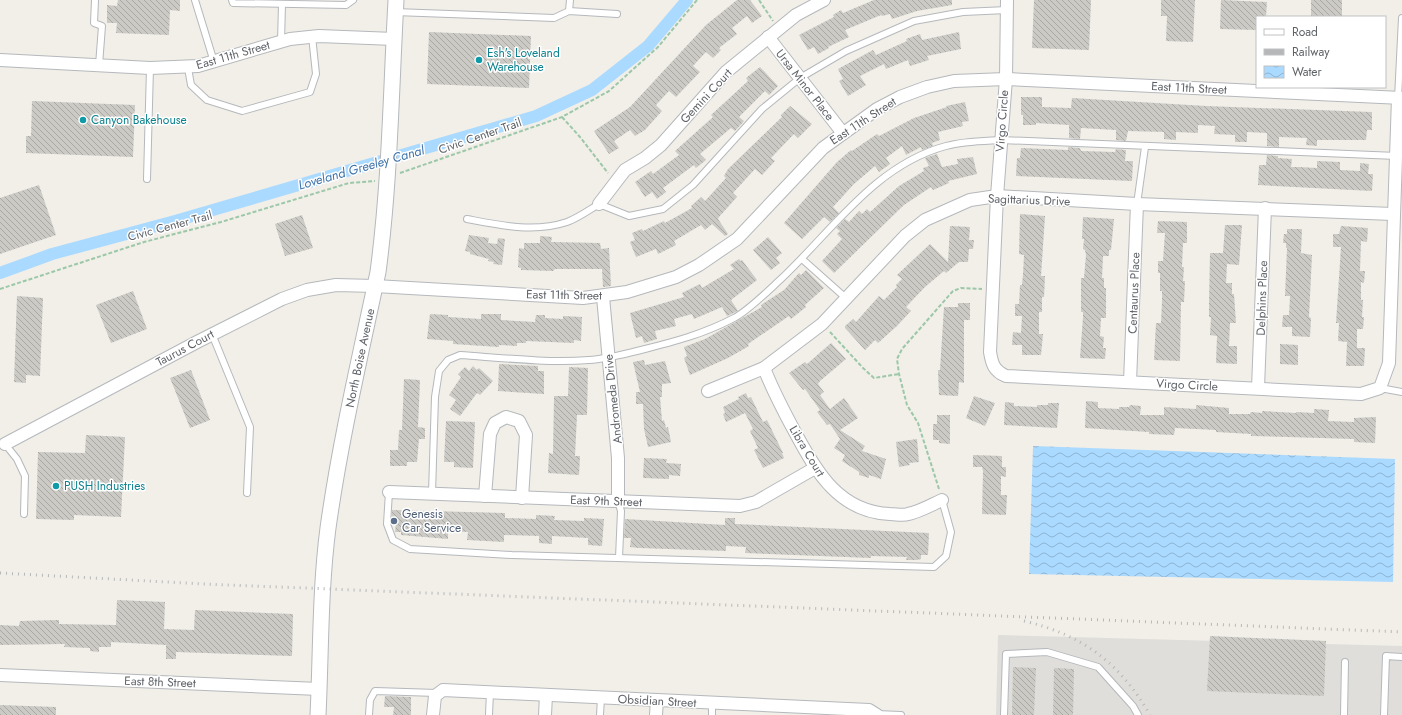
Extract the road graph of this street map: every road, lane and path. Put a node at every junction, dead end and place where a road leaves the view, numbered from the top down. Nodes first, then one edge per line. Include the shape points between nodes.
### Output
1 (95, 0) edge
2 (195, 0) edge
3 (232, 0) edge
4 (353, 0) edge
5 (570, 0) edge
6 (697, 0) edge
7 (759, 0) edge
8 (824, 0) edge
9 (282, 4) junction
10 (1007, 5) edge
11 (395, 6) edge
12 (569, 10) junction
13 (617, 14) dead end
14 (1402, 18) edge
15 (773, 33) junction
16 (312, 36) junction
17 (394, 39) junction
18 (281, 42) junction
19 (0, 60) edge
20 (214, 62) junction
21 (99, 65) junction
22 (150, 68) junction
23 (188, 68) junction
24 (800, 78) junction
25 (1006, 79) junction
26 (1299, 90) edge
27 (1400, 98) edge
28 (562, 117) junction
29 (842, 132) junction
30 (1001, 140) junction
31 (1145, 147) junction
32 (1399, 156) edge
33 (387, 177) junction
34 (147, 179) dead end
35 (615, 183) junction
36 (997, 196) junction
37 (599, 204) junction
38 (1137, 204) junction
39 (1265, 208) junction
40 (1393, 214) junction
41 (466, 219) dead end
42 (802, 259) junction
43 (375, 286) junction
44 (0, 289) edge
45 (993, 289) junction
46 (603, 297) junction
47 (847, 299) junction
48 (822, 324) junction
49 (212, 334) junction
50 (608, 358) junction
51 (764, 368) junction
52 (899, 374) junction
53 (1130, 382) junction
54 (1258, 388) junction
55 (1380, 388) junction
56 (708, 391) dead end
57 (1402, 392) edge
58 (5, 444) joint
59 (815, 468) junction
60 (389, 492) joint
61 (247, 493) dead end
62 (432, 493) junction
63 (485, 496) junction
64 (522, 498) junction
65 (942, 500) junction
66 (618, 502) junction
67 (24, 514) dead end
68 (619, 558) junction
69 (1402, 657) edge
70 (1345, 662) dead end
71 (0, 675) edge
72 (319, 689) junction
73 (490, 692) junction
74 (437, 693) junction
75 (546, 695) junction
76 (601, 698) junction
77 (657, 700) junction
78 (712, 709) edge
79 (768, 710) edge
80 (823, 712) edge
81 (876, 714) edge
82 (318, 715) edge
83 (369, 715) edge
84 (433, 715) edge
85 (489, 715) edge
86 (545, 715) edge
87 (600, 715) edge
88 (656, 715) edge
89 (901, 715) edge
90 (1004, 715) edge
91 (1138, 715) edge
92 (1344, 715) edge
93 (1384, 715) edge

1 - 21 lane via 94,23 102,26
2 - 20 lane
3 - 9 lane via 233,3
4 - 9 lane via 346,5
5 - 12 lane
6 - 28 path, Civic Center Trail via 658,47 609,91
7 - 15 path
8 - 15 street, Gemini Court via 796,15
9 - 18 lane
10 - 24 lane via 914,22 846,51
10 - 25 street, Virgo Circle
11 - 12 lane via 554,18
11 - 17 street, North Boise Avenue
12 - 13 lane
14 - 27 lane
15 - 24 street, Ursa Minor Place
15 - 35 street, Gemini Court via 726,72 661,145 625,170
16 - 17 street, East 11th Street
16 - 18 street, East 11th Street
16 - 23 lane via 316,74 310,92 242,111 207,100 191,85
17 - 33 street, North Boise Avenue
18 - 20 street, East 11th Street
19 - 21 street, East 11th Street
20 - 23 street, East 11th Street
21 - 22 street, East 11th Street
22 - 23 street, East 11th Street
22 - 34 lane
24 - 29 street, Ursa Minor Place
24 - 37 lane via 762,109 693,185 664,209 629,216
25 - 26 street, East 11th Street
25 - 29 street, East 11th Street via 954,81 927,87 877,109
25 - 30 street, Virgo Circle
26 - 27 street, East 11th Street
27 - 32 street
28 - 33 path, Civic Center Trail
28 - 35 path
29 - 46 street, East 11th Street via 823,148 737,238 699,265 653,285
30 - 31 lane
30 - 36 street, Virgo Circle
30 - 42 lane via 947,146 909,161 887,174 865,193
31 - 32 lane
31 - 38 lane
32 - 40 street
33 - 43 street, North Boise Avenue
33 - 44 path, Civic Center Trail via 372,182 349,183 221,222 144,242
35 - 37 street, Gemini Court
36 - 38 street, Sagittarius Drive
36 - 45 street, Virgo Circle
36 - 47 street, Sagittarius Drive via 970,200 925,220 905,236
37 - 41 lane via 567,222 538,228
38 - 39 street, Sagittarius Drive
38 - 53 street, Centaurus Place
39 - 40 street, Sagittarius Drive
39 - 54 street, Delphins Place
40 - 55 street via 1389,363
42 - 47 lane
42 - 50 lane via 735,318 680,340
43 - 46 street, East 11th Street
43 - 49 street, Taurus Court via 336,285 307,290 282,299
43 - 72 street, North Boise Avenue via 341,449 328,530
45 - 52 path via 961,288 953,291 902,349 897,359
45 - 53 street, Virgo Circle via 990,352 992,365 1000,374 1015,377
46 - 50 street, Andromeda Drive
47 - 48 street, Sagittarius Drive
48 - 51 street, Sagittarius Drive
48 - 52 path via 874,378
49 - 58 street, Taurus Court
49 - 61 lane via 250,427
50 - 62 lane via 565,361 460,355 448,360 439,371 435,397
50 - 66 street, Andromeda Drive via 618,458
51 - 56 street, Sagittarius Drive
51 - 59 street, Libra Court via 775,396
52 - 65 path via 907,405 918,423
53 - 54 street, Virgo Circle
54 - 55 street, Virgo Circle via 1361,394
55 - 57 lane
58 - 67 lane via 25,476
59 - 65 street, Libra Court via 829,486 863,510 879,514 908,515
59 - 66 street, East 9th Street via 756,502 740,506
60 - 62 street, East 9th Street
60 - 68 lane via 387,524 393,540 410,549
62 - 63 street, East 9th Street
63 - 64 street, East 9th Street
63 - 64 street via 490,434 495,423 506,417 519,421 526,435
64 - 66 street, East 9th Street
65 - 68 lane via 951,532 946,556 934,567
66 - 68 lane via 621,511
69 - 93 lane via 1386,656
70 - 92 lane
71 - 72 street, East 8th Street
72 - 82 street, North Boise Avenue
73 - 74 street, Obsidian Street via 443,690
73 - 75 street, Obsidian Street
73 - 85 lane
74 - 83 lane via 375,691 370,700
74 - 84 street
75 - 76 street, Obsidian Street
75 - 86 street
76 - 77 street, Obsidian Street
76 - 87 lane
77 - 78 street, Obsidian Street
77 - 88 street
78 - 79 street, Obsidian Street
79 - 80 street, Obsidian Street
80 - 81 street, Obsidian Street via 869,710
81 - 89 lane
90 - 91 lane via 1006,654 1047,652 1098,667

